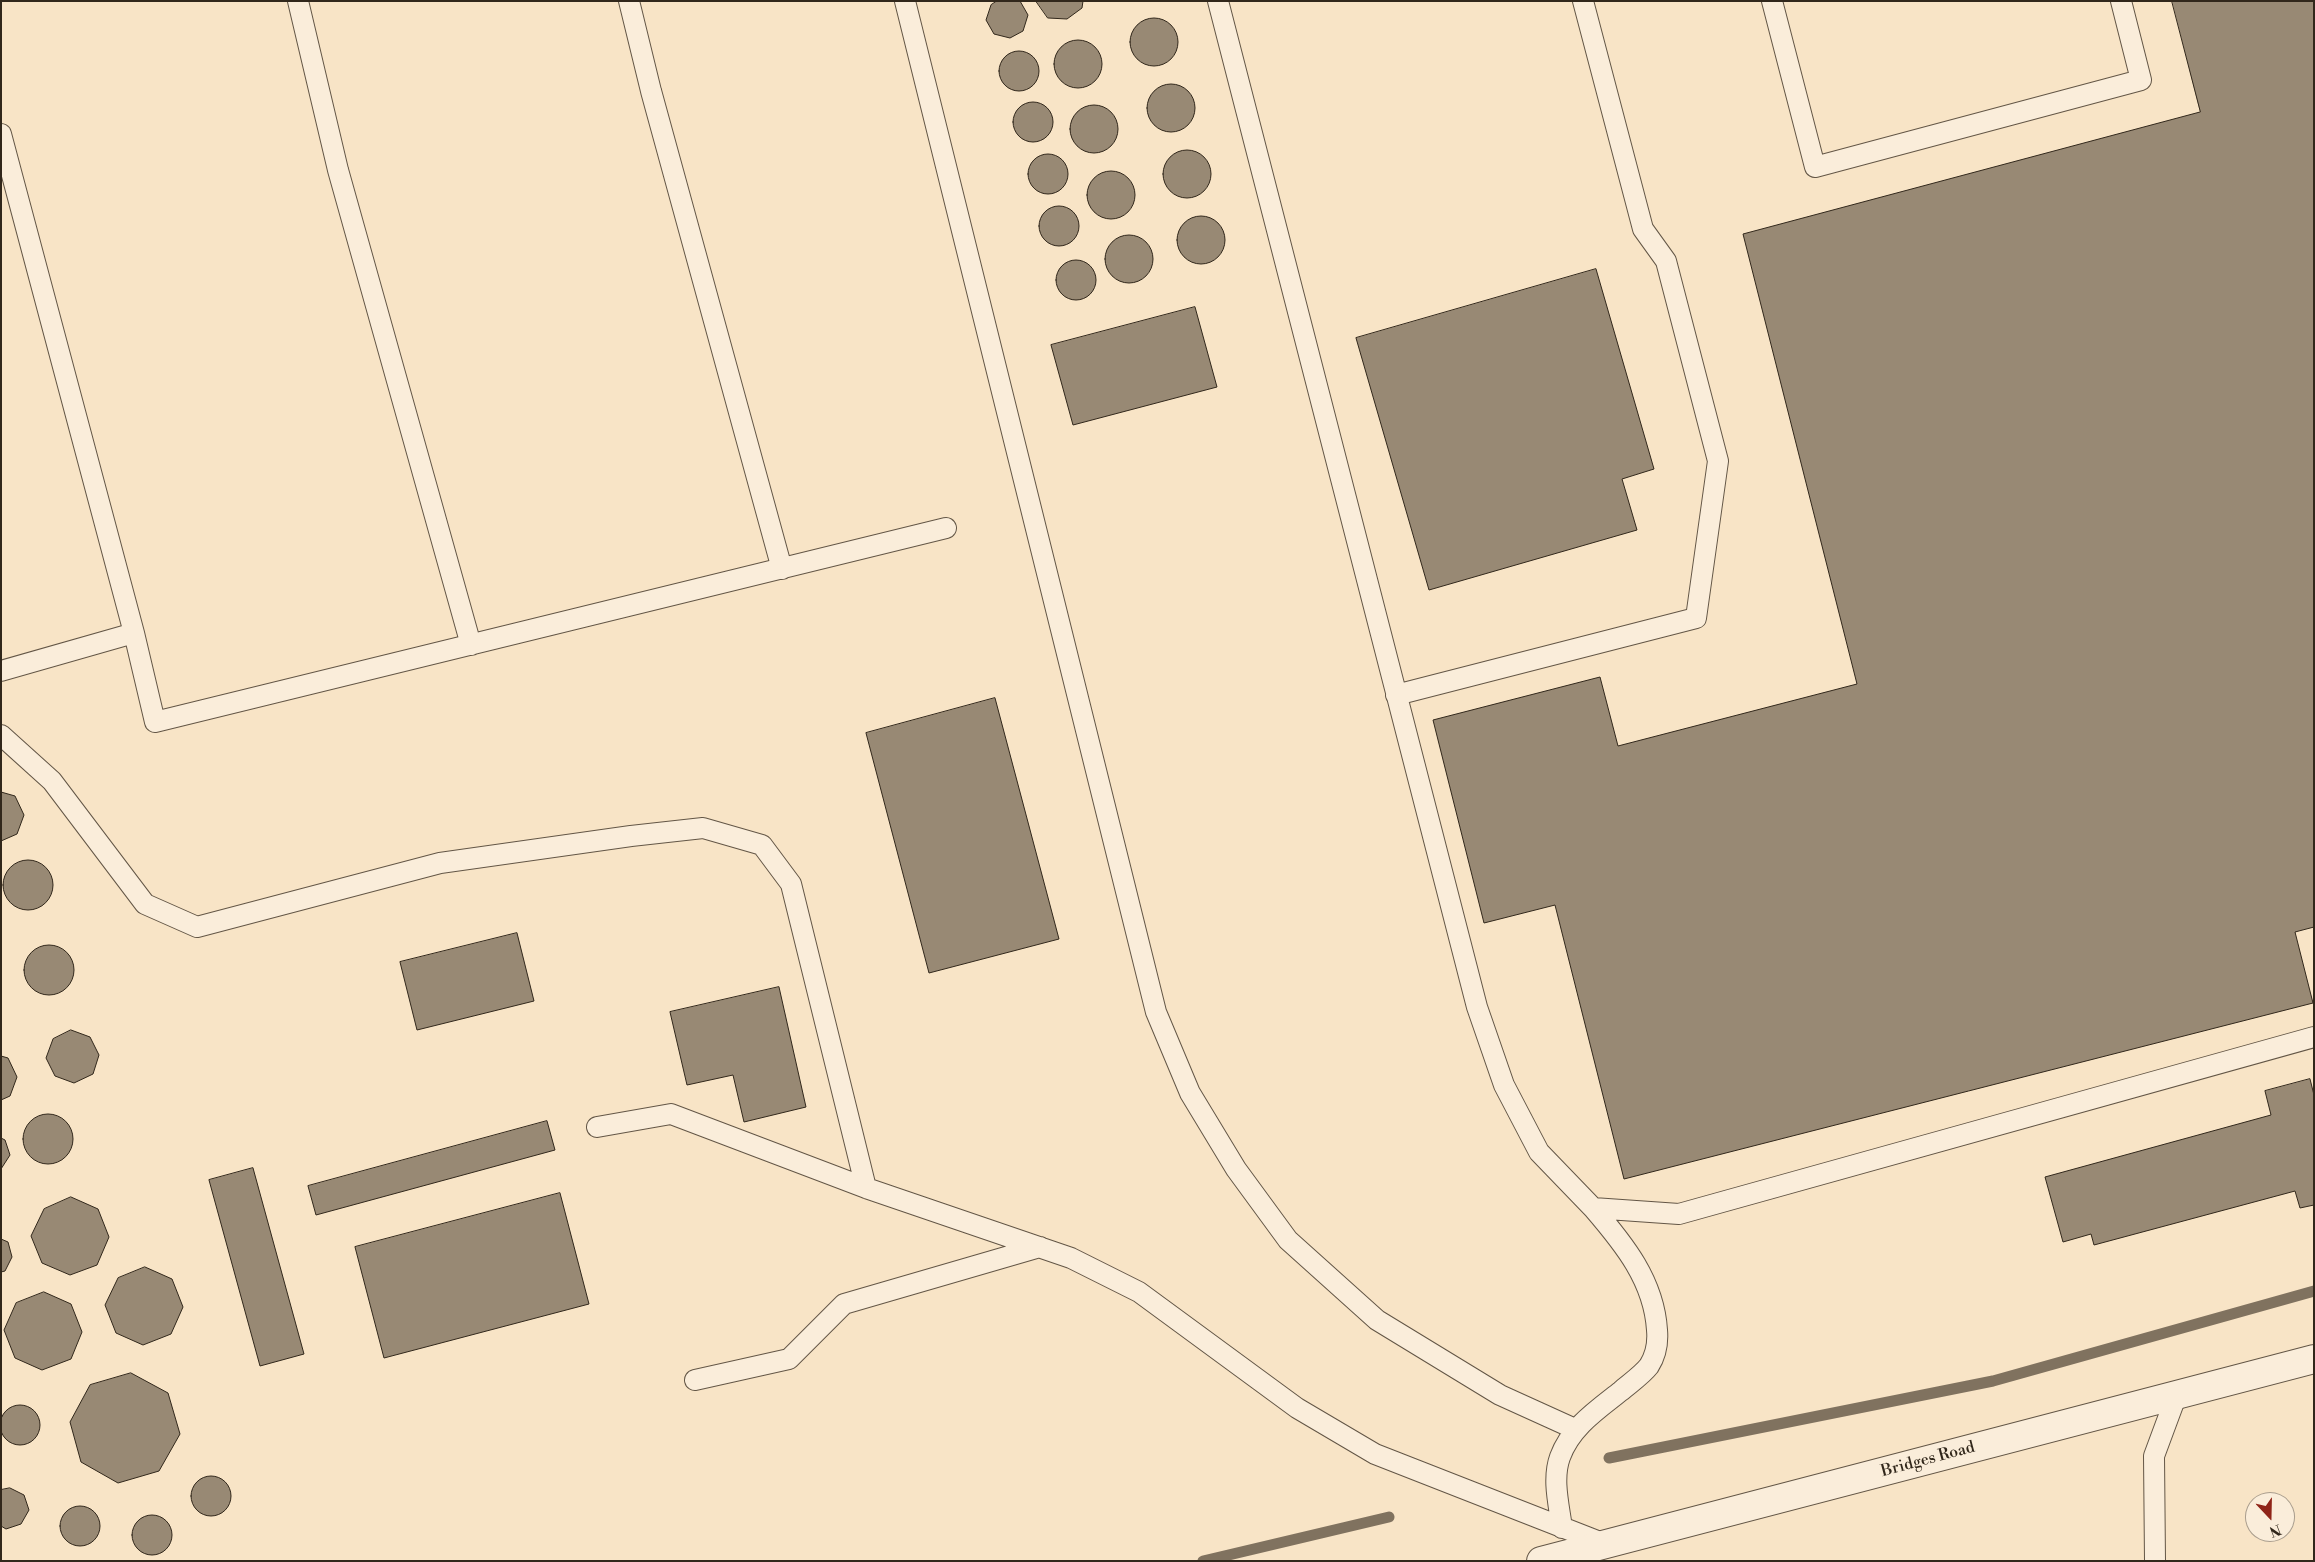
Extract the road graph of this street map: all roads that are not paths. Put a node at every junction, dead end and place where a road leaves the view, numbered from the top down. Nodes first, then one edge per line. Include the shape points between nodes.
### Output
1 (298, 1) edge
2 (629, 1) edge
3 (905, 1) edge
4 (1218, 1) edge
5 (1583, 1) edge
6 (1772, 1) edge
7 (2121, 1) edge
8 (1, 134) edge
9 (946, 528) dead end
10 (782, 568) junction
11 (134, 633) junction
12 (471, 645) junction
13 (1, 670) edge
14 (1396, 695) junction
15 (1, 735) edge
16 (2314, 1037) edge
17 (597, 1127) dead end
18 (866, 1188) junction
19 (1593, 1208) junction
20 (1040, 1248) junction
21 (2314, 1359) edge
22 (695, 1380) dead end
23 (2177, 1394) junction
24 (1575, 1429) junction
25 (1562, 1528) junction
26 (1605, 1544) junction
27 (1541, 1561) edge
28 (2155, 1561) edge

1 - 12 lane via 338,170
2 - 10 lane
3 - 24 lane via 1156,1012 1190,1093 1236,1169 1288,1240 1378,1320 1500,1395
4 - 14 lane
5 - 14 lane via 1643,229 1666,261 1718,461 1696,618
6 - 7 lane via 1814,167 2141,80
8 - 11 lane
9 - 10 lane
10 - 12 lane
11 - 12 lane via 155,722
11 - 13 lane
14 - 19 lane via 1477,1007 1504,1085 1539,1152
15 - 18 lane via 52,781 145,904 197,927 440,863 703,828 762,845 791,884
16 - 19 lane via 1680,1214
17 - 18 lane via 671,1114
18 - 20 lane
19 - 24 lane via 1624,1244 1646,1283 1656,1313 1658,1342 1649,1366
20 - 22 lane via 844,1304 789,1359
20 - 25 lane via 1070,1258 1139,1292 1297,1408 1375,1454
21 - 23 street, Bridges Road
23 - 26 street, Bridges Road
23 - 28 lane via 2154,1456
24 - 25 lane via 1556,1470
25 - 26 lane
26 - 27 street, Bridges Road

